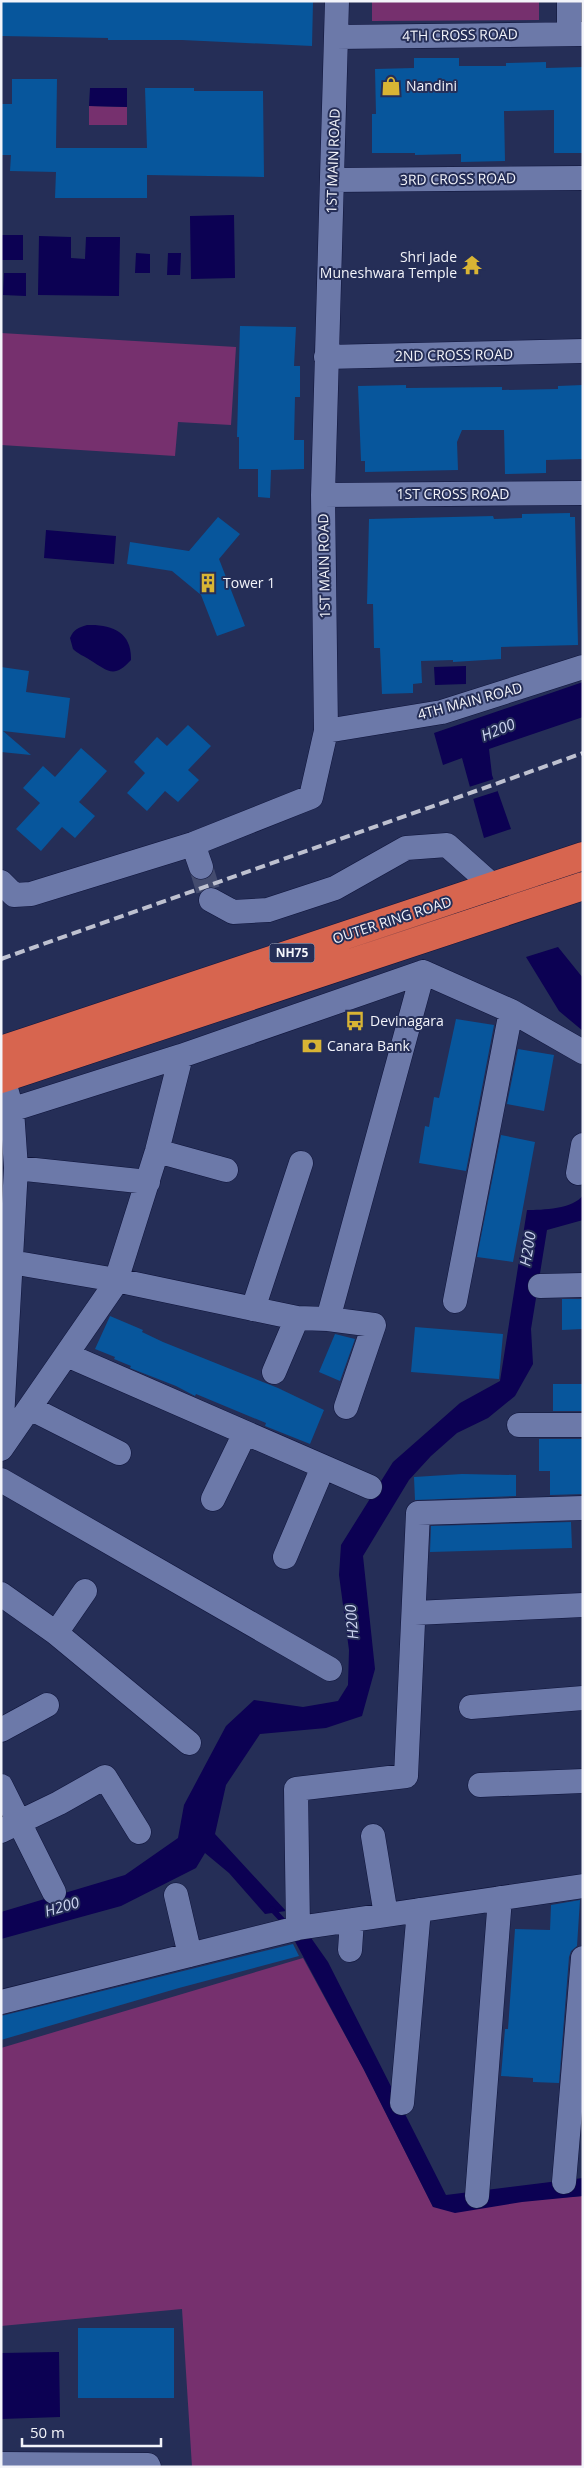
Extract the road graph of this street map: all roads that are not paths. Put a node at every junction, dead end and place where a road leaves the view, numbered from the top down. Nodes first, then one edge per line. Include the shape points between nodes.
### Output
1 (337, 1) edge
2 (569, 1) edge
3 (576, 34) edge
4 (336, 37) junction
5 (583, 178) edge
6 (333, 180) junction
7 (583, 352) edge
8 (326, 357) junction
9 (583, 494) edge
10 (323, 495) junction
11 (583, 667) edge
12 (326, 731) junction
13 (193, 844) junction
14 (583, 856) edge
15 (201, 866) tunnel mouth
16 (1, 882) edge
17 (493, 886) junction
18 (583, 886) edge
19 (211, 900) tunnel mouth
20 (423, 972) junction
21 (511, 1011) junction
22 (1, 1050) edge
23 (583, 1052) edge
24 (181, 1056) junction
25 (2, 1079) edge
26 (7, 1111) edge
27 (583, 1145) edge
28 (157, 1151) junction
29 (301, 1163) dead end
30 (16, 1168) junction
31 (226, 1170) dead end
32 (578, 1174) dead end
33 (148, 1182) junction
34 (11, 1262) junction
35 (116, 1280) junction
36 (583, 1285) edge
37 (540, 1286) dead end
38 (455, 1301) dead end
39 (253, 1309) junction
40 (297, 1318) junction
41 (328, 1319) junction
42 (67, 1355) junction
43 (274, 1372) dead end
44 (346, 1407) dead end
45 (30, 1408) junction
46 (519, 1425) dead end
47 (583, 1425) edge
48 (245, 1433) junction
49 (1, 1437) edge
50 (1, 1449) edge
51 (119, 1454) dead end
52 (323, 1467) junction
53 (1, 1480) edge
54 (370, 1486) dead end
55 (213, 1499) dead end
56 (583, 1508) edge
57 (285, 1557) dead end
58 (85, 1591) dead end
59 (1, 1594) edge
60 (583, 1605) edge
61 (415, 1613) junction
62 (56, 1633) junction
63 (330, 1669) dead end
64 (583, 1698) edge
65 (47, 1705) dead end
66 (471, 1707) dead end
67 (1, 1730) edge
68 (189, 1743) dead end
69 (583, 1781) edge
70 (480, 1785) dead end
71 (1, 1786) edge
72 (10, 1826) edge
73 (139, 1832) dead end
74 (373, 1836) dead end
75 (583, 1886) edge
76 (54, 1892) dead end
77 (176, 1895) dead end
78 (500, 1898) junction
79 (419, 1910) junction
80 (386, 1915) junction
81 (352, 1920) junction
82 (298, 1928) junction
83 (350, 1950) dead end
84 (190, 1955) junction
85 (583, 1958) edge
86 (1, 2002) edge
87 (402, 2103) dead end
88 (564, 2182) dead end
89 (477, 2196) dead end
90 (1, 2464) edge
91 (148, 2467) edge

1 - 4 street, 1ST MAIN ROAD
2 - 3 street
3 - 4 street, 4TH CROSS ROAD
4 - 6 street, 1ST MAIN ROAD
5 - 6 street, 3RD CROSS ROAD
6 - 8 street, 1ST MAIN ROAD
7 - 8 street, 2ND CROSS ROAD
8 - 10 street, 1ST MAIN ROAD
9 - 10 street, 1ST CROSS ROAD
10 - 12 street, 1ST MAIN ROAD
11 - 12 street, 4TH MAIN ROAD via 442,712
12 - 13 street, 1ST MAIN ROAD via 311,797
13 - 15 street
13 - 16 street, 1ST MAIN ROAD via 31,894 14,895
14 - 17 highway, OUTER RING ROAD / NH75
17 - 19 street via 447,845 406,848 335,888 268,910 233,912
17 - 22 highway, OUTER RING ROAD / NH75
18 - 25 highway, OUTER RING ROAD / NH75
20 - 21 street
20 - 24 street
20 - 41 street
21 - 23 street
21 - 38 street
24 - 26 street
24 - 28 street
25 - 26 street
26 - 30 street
27 - 32 street
28 - 31 street
28 - 33 street
29 - 39 street
30 - 33 street
30 - 34 street
33 - 35 street
34 - 35 street
34 - 49 street
35 - 39 street
35 - 42 street
36 - 37 street
39 - 40 street
40 - 41 street
40 - 43 street
41 - 44 street via 374,1325
42 - 45 street
42 - 48 street
45 - 50 street
45 - 51 street
46 - 47 street
48 - 52 street
48 - 55 street
52 - 54 street
52 - 57 street
53 - 63 street
56 - 61 street via 418,1513
58 - 62 street
59 - 62 street
60 - 61 street
61 - 82 street via 406,1776 296,1789
62 - 68 street
64 - 66 street
65 - 67 street
69 - 70 street
71 - 72 street
72 - 73 street via 59,1804 104,1777
72 - 76 street
74 - 80 street
75 - 78 street
77 - 84 street
78 - 79 street
78 - 89 street
79 - 80 street
79 - 87 street
80 - 81 street
81 - 82 street
81 - 83 street
82 - 84 street
84 - 86 street
85 - 88 street
90 - 91 street via 148,2464

